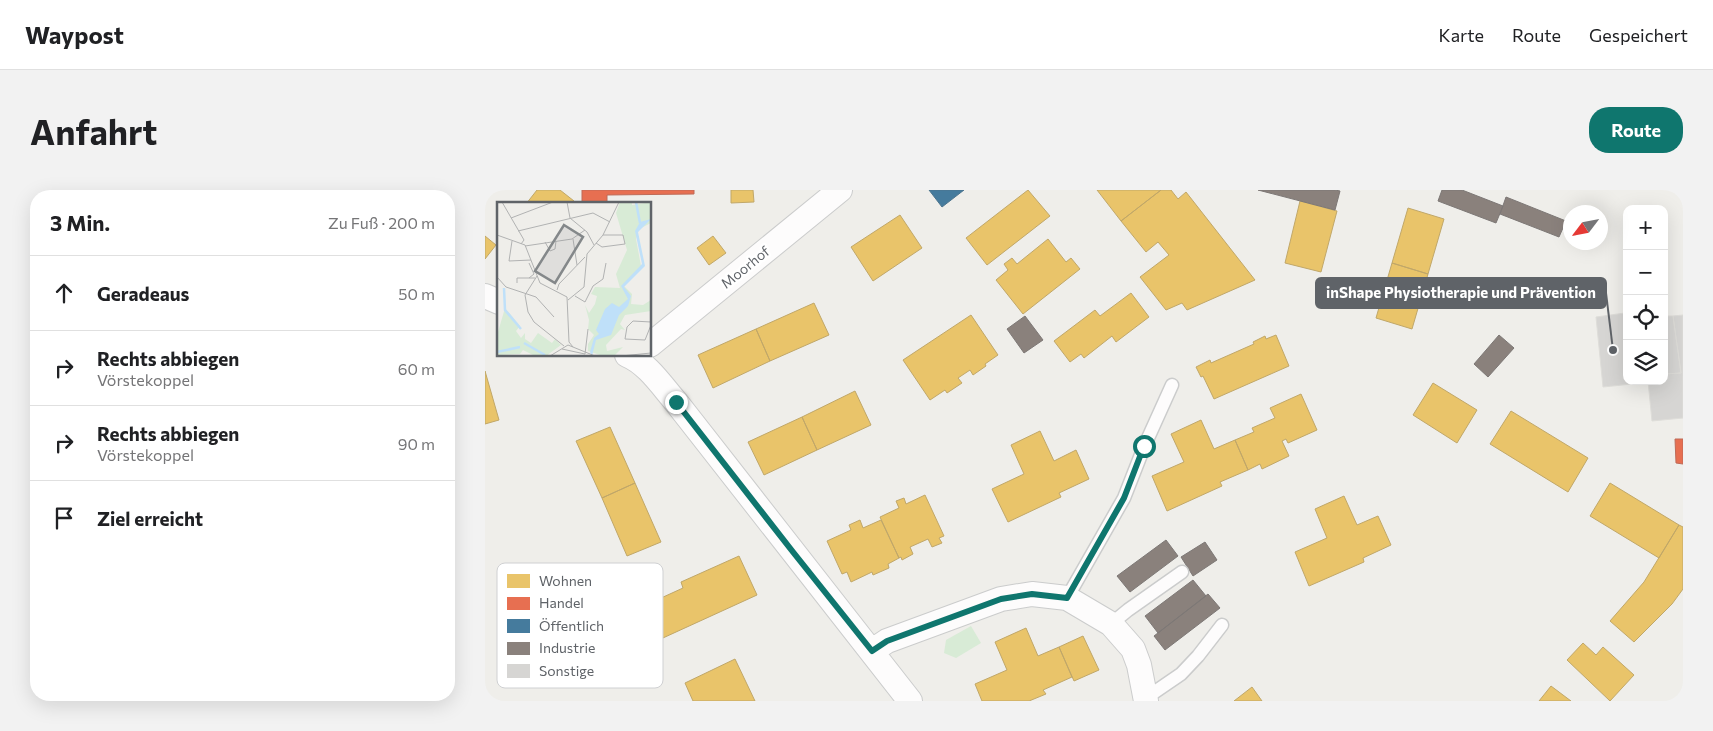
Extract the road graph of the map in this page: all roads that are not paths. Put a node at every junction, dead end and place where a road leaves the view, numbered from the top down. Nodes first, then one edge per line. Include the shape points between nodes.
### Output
1 (840, 190) edge
2 (485, 296) edge
3 (497, 301) edge
4 (651, 342) edge
5 (639, 356) edge
6 (1173, 385) dead end
7 (1182, 572) dead end
8 (1067, 598) junction
9 (1111, 624) junction
10 (1222, 625) dead end
11 (872, 651) junction
12 (1146, 699) edge
13 (911, 701) edge

1 - 4 street, Moorhof
2 - 3 street
5 - 11 street
6 - 8 lane via 1124,498
7 - 9 lane
8 - 9 street
8 - 11 street via 1032,594 1001,599 887,641
9 - 12 street via 1133,649
10 - 12 lane via 1181,674
11 - 13 street

